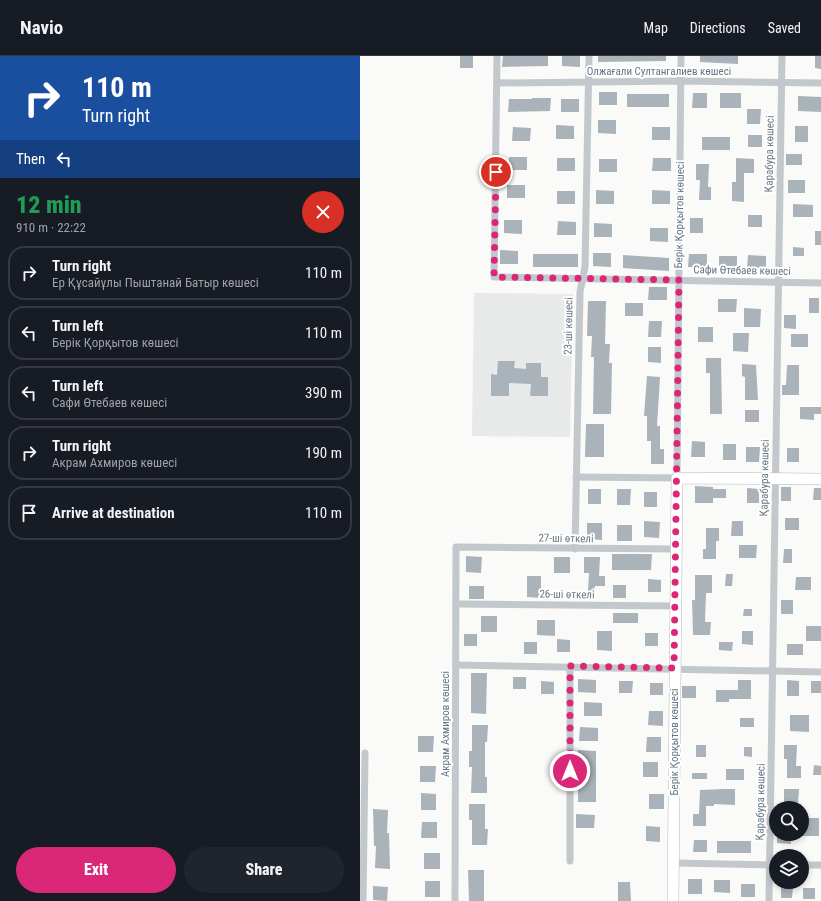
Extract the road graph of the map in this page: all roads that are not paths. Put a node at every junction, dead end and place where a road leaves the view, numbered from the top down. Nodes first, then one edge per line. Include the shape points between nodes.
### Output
1 (497, 56) edge
2 (589, 56) edge
3 (681, 56) edge
4 (782, 56) edge
5 (589, 81) junction
6 (681, 81) junction
7 (497, 83) junction
8 (781, 83) junction
9 (821, 83) edge
10 (583, 278) junction
11 (679, 280) junction
12 (778, 282) junction
13 (821, 283) edge
14 (576, 476) junction
15 (677, 478) junction
16 (775, 479) junction
17 (821, 479) edge
18 (456, 547) joint
19 (574, 549) junction
20 (676, 549) junction
21 (457, 604) junction
22 (676, 606) junction
23 (457, 665) junction
24 (570, 666) junction
25 (674, 668) junction
26 (772, 672) junction
27 (821, 672) edge
28 (365, 753) dead end
29 (773, 849) edge
30 (570, 861) dead end
31 (673, 863) junction
32 (769, 865) edge
33 (809, 865) edge
34 (821, 865) edge
35 (770, 889) edge
36 (363, 901) edge
37 (455, 901) edge
38 (673, 901) edge
39 (769, 901) edge

1 - 7 street
2 - 5 street, 23-шi көшесi
3 - 6 street, Берік Қорқытов көшесі
4 - 8 street, Қарабура көшесі
5 - 6 street, Олжағали Султангалиев көшесі
5 - 7 street, Олжағали Султангалиев көшесі
5 - 10 street, 23-шi көшесi
6 - 8 street, Олжағали Султангалиев көшесі
6 - 11 street, Берік Қорқытов көшесі
7 - 10 street, Сафи Өтебаев көшесі via 494,277
8 - 9 street, Олжағали Султангалиев көшесі
8 - 12 street, Қарабура көшесі
10 - 11 street, Сафи Өтебаев көшесі
10 - 14 street, 23-шi көшесi via 580,292
11 - 12 street, Сафи Өтебаев көшесі
11 - 15 street, Берік Қорқытов көшесі
12 - 13 street, Сафи Өтебаев көшесі
12 - 16 street, Қарабура көшесі
14 - 15 street
14 - 19 street, 23-шi көшесi
15 - 16 street
15 - 20 street, Берік Қорқытов көшесі
16 - 17 street
16 - 26 street, Қарабура көшесі
18 - 19 street, 27-ші өткелі
18 - 21 street, Акрам Ахмиров көшесі
19 - 20 street, 27-ші өткелі
20 - 22 street, Берік Қорқытов көшесі
21 - 22 street, 26-ші өткелі
21 - 23 street, Акрам Ахмиров көшесі
22 - 25 street, Берік Қорқытов көшесі
23 - 24 street
23 - 37 street, Акрам Ахмиров көшесі
24 - 25 street
24 - 30 street
25 - 26 street
25 - 31 street, Берік Қорқытов көшесі
26 - 27 street
26 - 29 street, Қарабура көшесі
28 - 36 street
31 - 32 street
31 - 38 street, Берік Қорқытов көшесі
33 - 34 street
35 - 39 street, Қарабура көшесі

